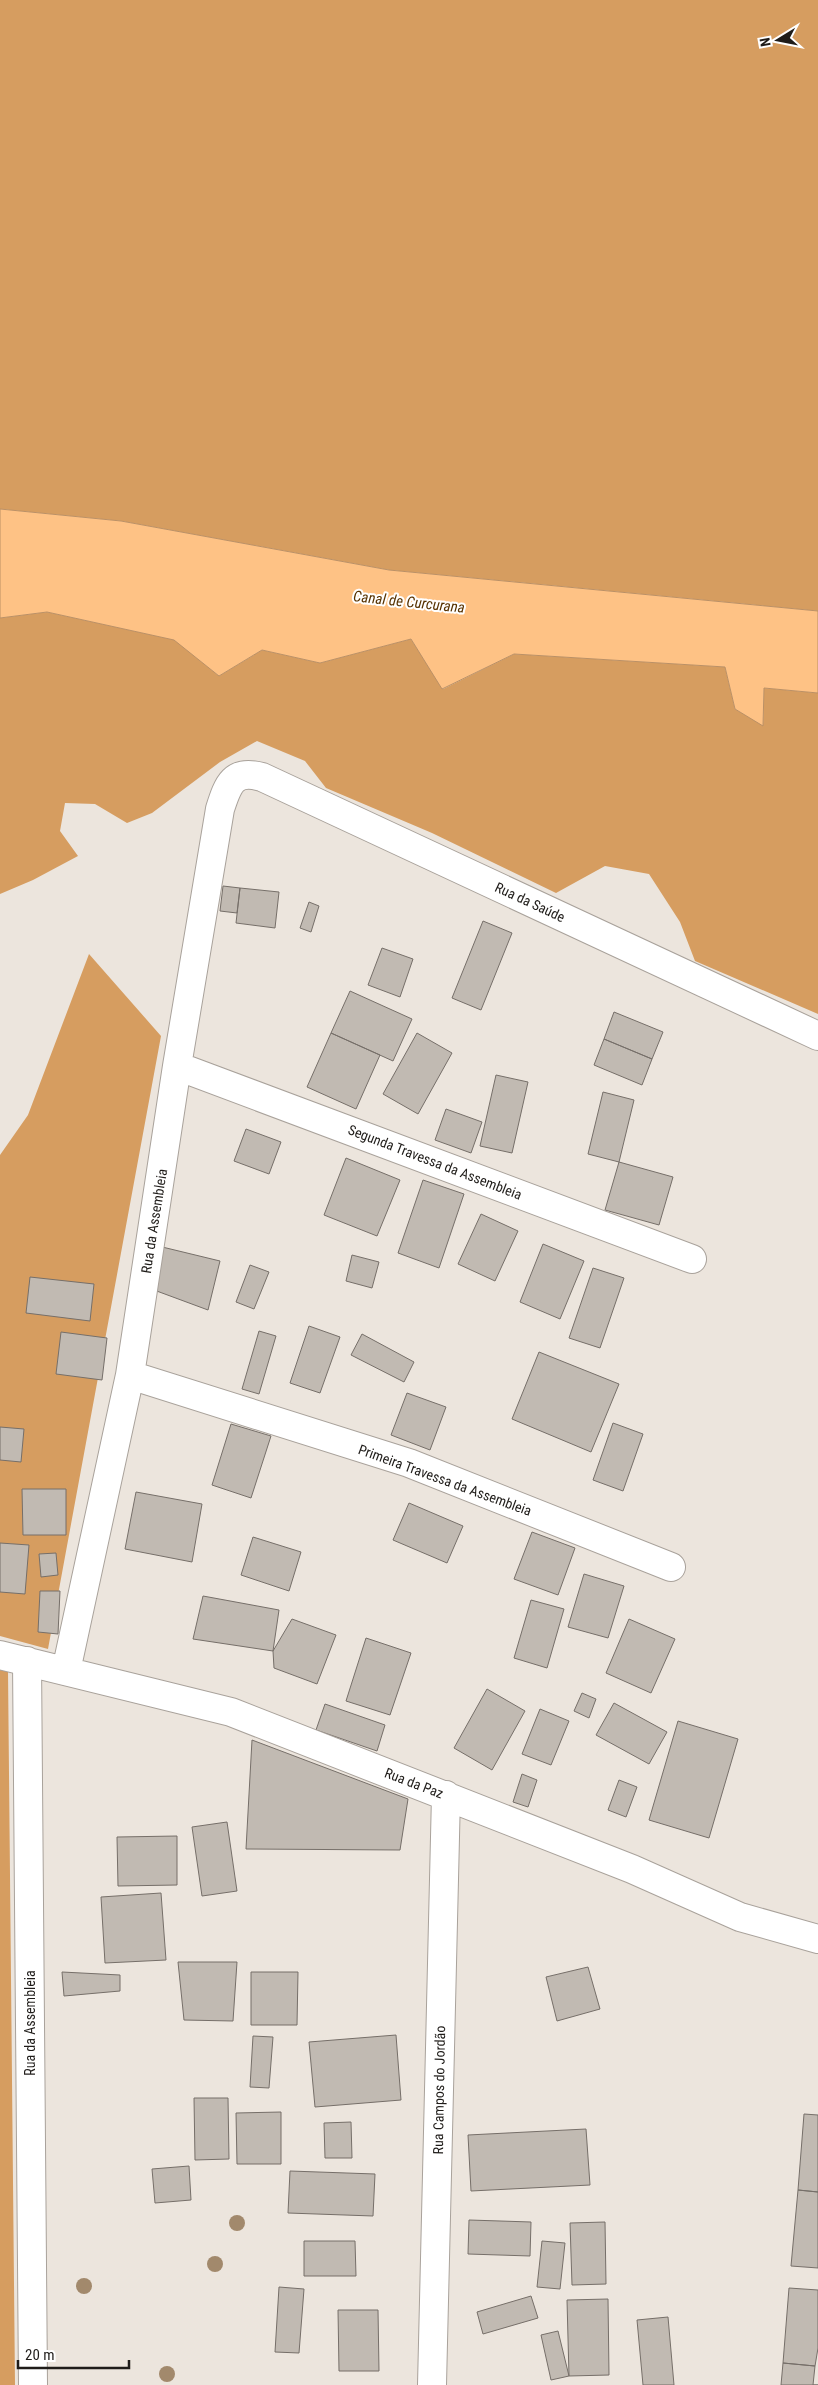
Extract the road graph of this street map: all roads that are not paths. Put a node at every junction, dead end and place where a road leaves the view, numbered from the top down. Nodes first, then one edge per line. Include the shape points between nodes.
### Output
1 (241, 775) joint
2 (818, 1036) edge
3 (177, 1066) junction
4 (692, 1259) dead end
5 (130, 1375) junction
6 (672, 1567) dead end
7 (0, 1655) edge
8 (27, 1661) junction
9 (66, 1671) junction
10 (446, 1795) junction
11 (818, 1939) edge
12 (33, 2385) edge
13 (432, 2385) edge

1 - 2 street, Rua da Saúde via 262,777
1 - 3 street, Rua da Assembleia via 229,784 220,809
3 - 4 street, Segunda Travessa da Assembleia
3 - 5 street, Rua da Assembleia
5 - 6 street, Primeira Travessa da Assembleia via 409,1463
5 - 9 street, Rua da Assembleia
7 - 8 street, Rua da Paz
8 - 9 street, Rua da Paz
8 - 12 street, Rua da Assembleia
9 - 10 street, Rua da Paz via 231,1712
10 - 11 street, Rua da Paz via 632,1869 740,1918
10 - 13 street, Rua Campos do Jordão

